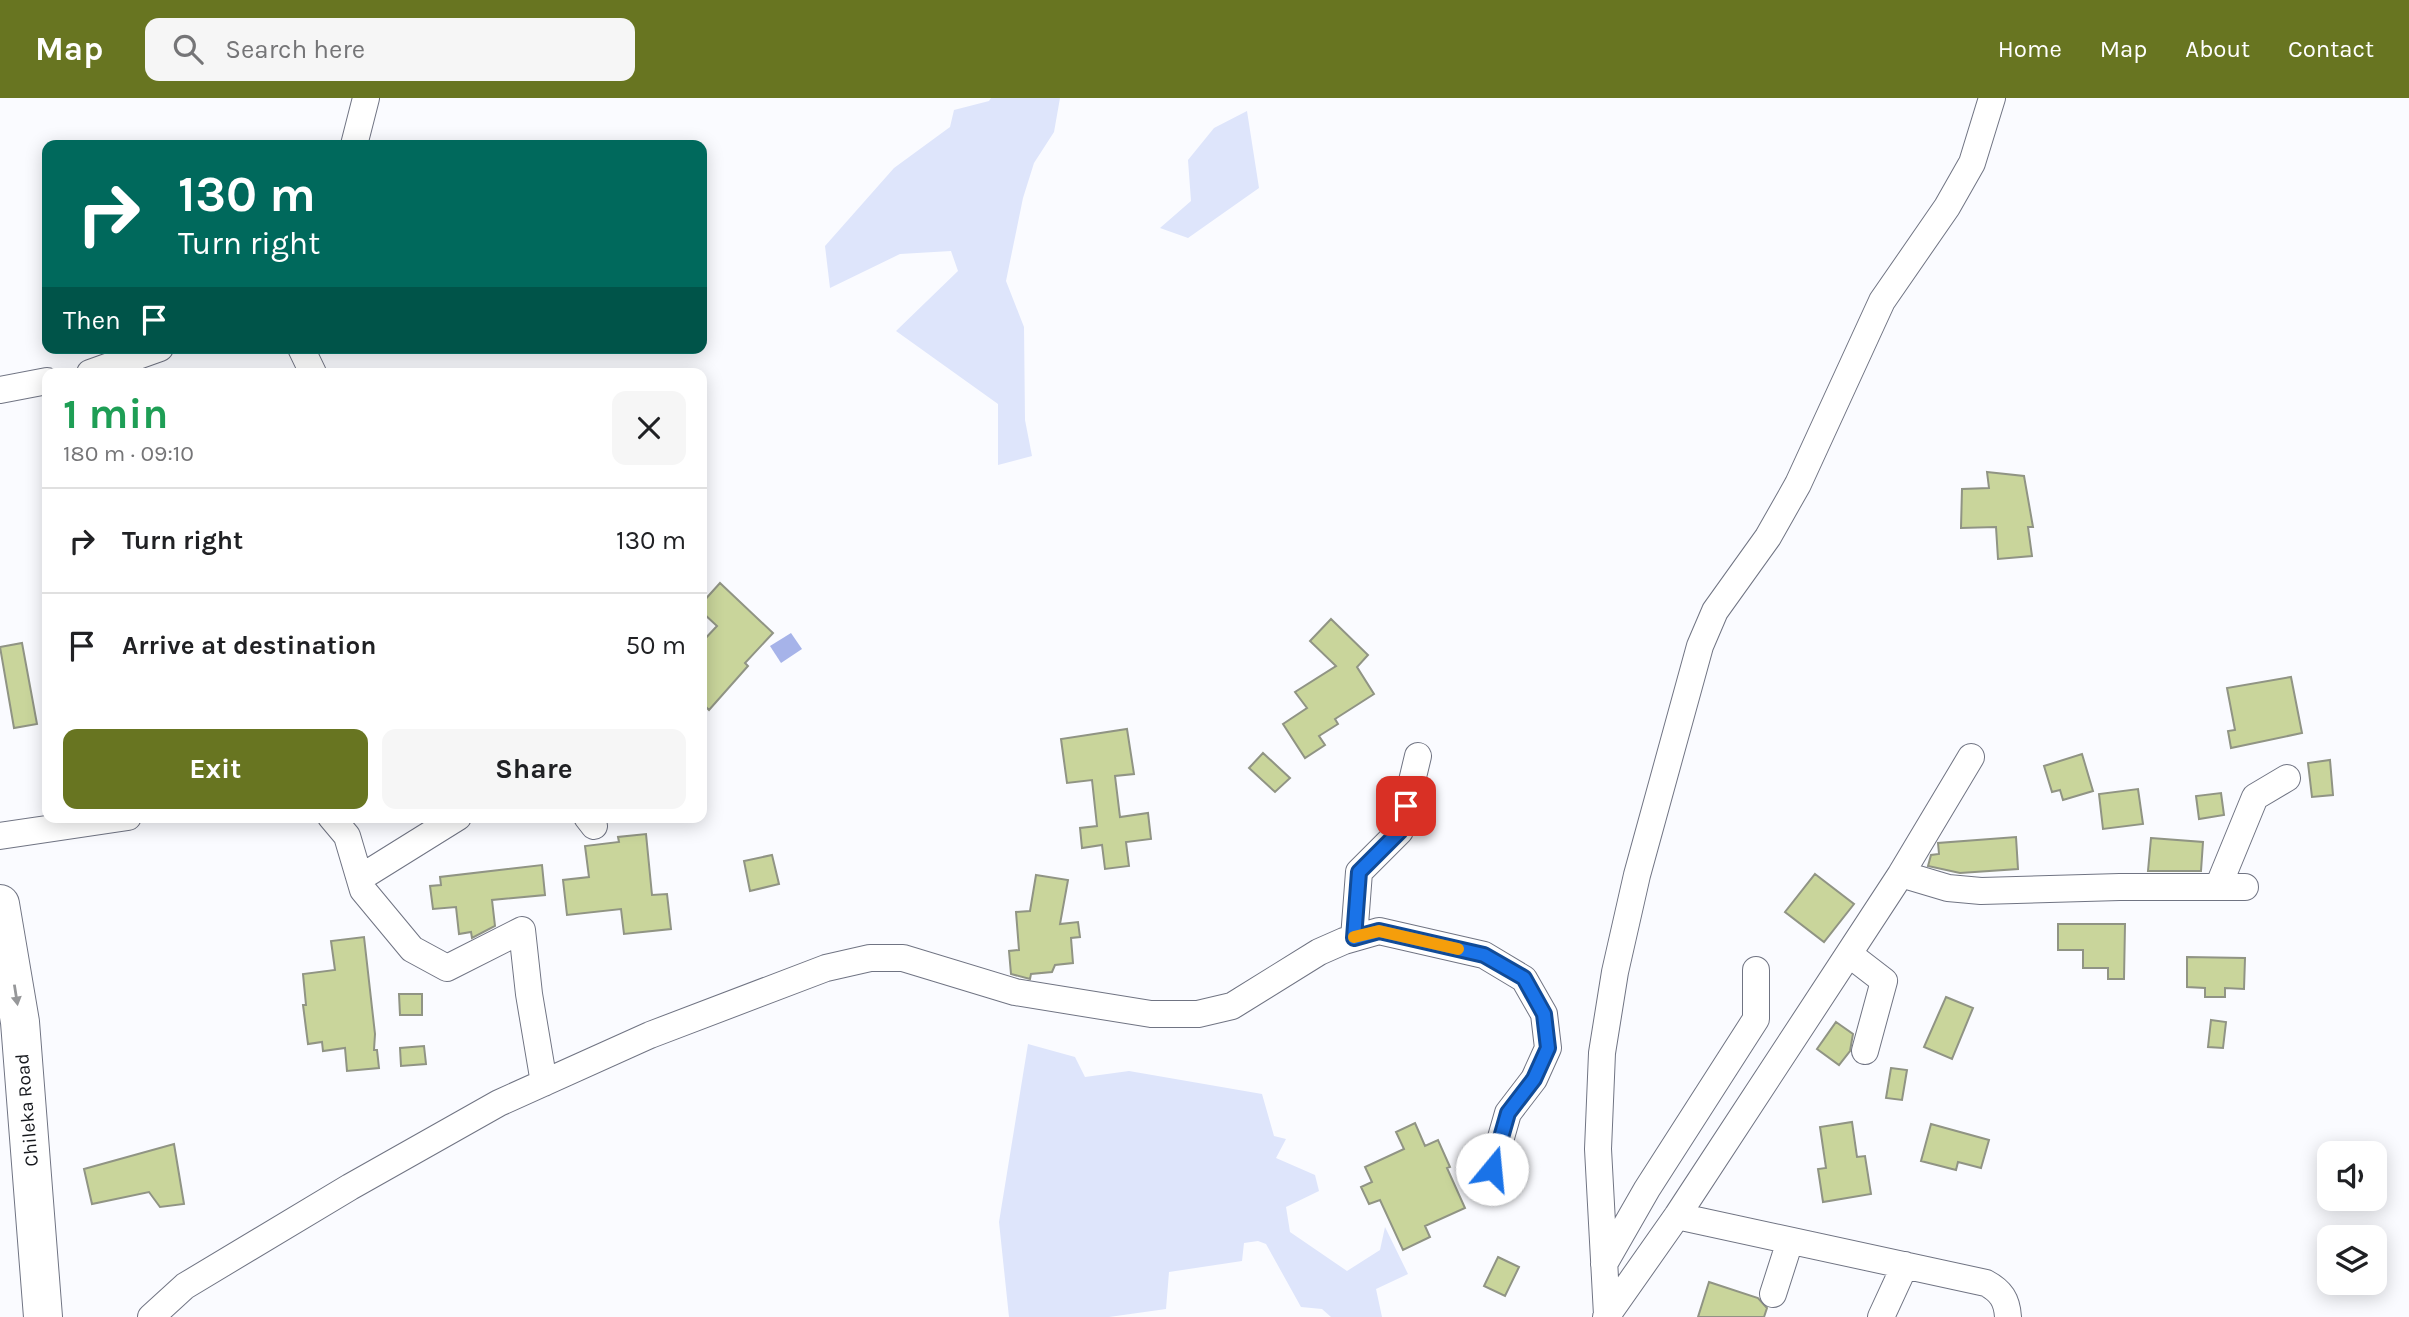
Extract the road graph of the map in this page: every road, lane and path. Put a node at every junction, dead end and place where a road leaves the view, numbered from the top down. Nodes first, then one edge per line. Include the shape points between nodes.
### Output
1 (366, 98) edge
2 (1992, 98) edge
3 (355, 140) edge
4 (143, 354) edge
5 (104, 368) edge
6 (42, 383) edge
7 (0, 390) edge
8 (1418, 756) dead end
9 (1970, 757) dead end
10 (2287, 778) dead end
11 (59, 823) edge
12 (336, 823) edge
13 (447, 823) edge
14 (0, 836) edge
15 (1901, 874) junction
16 (360, 878) junction
17 (2218, 887) junction
18 (2245, 887) dead end
19 (0, 904) edge
20 (1354, 938) junction
21 (1849, 954) junction
22 (1756, 970) dead end
23 (1865, 1051) dead end
24 (0, 1058) edge
25 (544, 1083) junction
26 (1492, 1169) dead end
27 (1677, 1216) junction
28 (1790, 1241) junction
29 (1604, 1264) junction
30 (1905, 1265) junction
31 (1773, 1294) dead end
32 (1606, 1316) edge
33 (21, 1317) edge
34 (43, 1317) edge
35 (151, 1317) edge
36 (1881, 1317) edge
37 (2008, 1317) edge

1 - 3 street
2 - 29 street via 1972,163 1882,301 1798,484 1768,537 1715,611 1700,646 1637,875 1602,1053 1598,1149
4 - 5 street
6 - 7 street
8 - 20 street via 1400,831 1359,872
9 - 15 street
10 - 17 street via 2255,797
11 - 14 street
12 - 16 street via 347,836
13 - 16 street
15 - 17 street via 1948,888 1981,891
15 - 21 street
16 - 25 street via 363,890 412,949 447,968 523,930
17 - 18 street
19 -> 34 highway, Chileka Road via 20,1022
20 - 25 street via 1319,952 1232,1006 1198,1014 1151,1014 1015,992 903,958 870,958 826,968 650,1035
20 - 26 street via 1379,931 1484,955 1524,978 1544,1014 1548,1048 1534,1079 1508,1113
21 - 23 street via 1884,981
21 - 27 street
22 - 29 street via 1756,1019
24 - 33 highway, Chileka Road
25 - 35 street via 499,1103 350,1187 185,1286
27 - 28 street
27 - 32 street
28 - 30 street
28 - 31 street
29 - 32 street
30 - 36 street
30 - 37 street via 1986,1283 2003,1297

